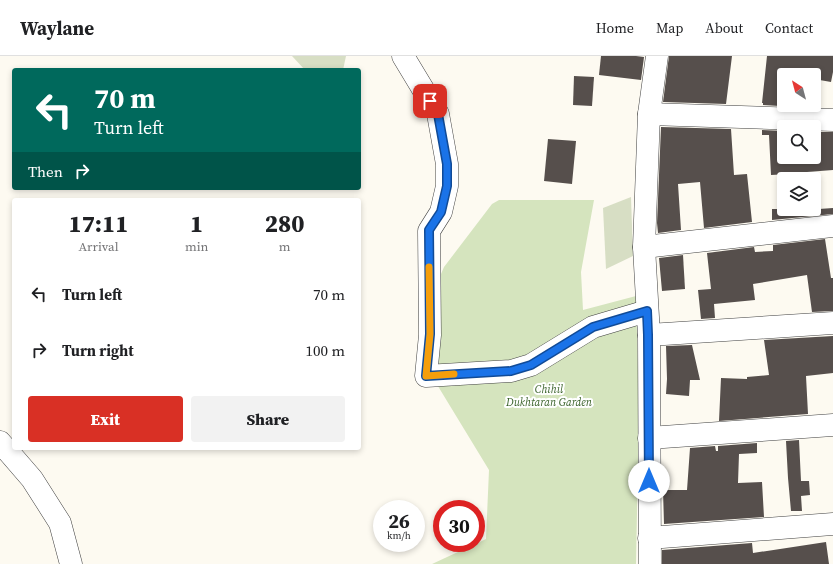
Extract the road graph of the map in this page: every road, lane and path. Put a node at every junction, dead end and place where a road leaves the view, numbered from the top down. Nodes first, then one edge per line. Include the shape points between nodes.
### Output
1 (403, 56) edge
2 (657, 56) edge
3 (648, 114) junction
4 (833, 120) edge
5 (833, 226) edge
6 (644, 247) junction
7 (647, 311) junction
8 (833, 323) edge
9 (648, 335) junction
10 (833, 425) edge
11 (649, 438) junction
12 (0, 442) edge
13 (833, 524) edge
14 (649, 538) junction
15 (71, 564) edge
16 (650, 564) edge

1 - 7 street via 438,114 447,164 447,186 441,212 429,230 430,334 426,376 511,371 531,365 593,327
2 - 3 street
3 - 4 street
3 - 6 street
5 - 6 street
6 - 7 street
7 - 9 street
8 - 9 street
9 - 11 street
10 - 11 street
11 - 14 street
12 - 15 street via 32,479 60,523
13 - 14 street
14 - 16 street

